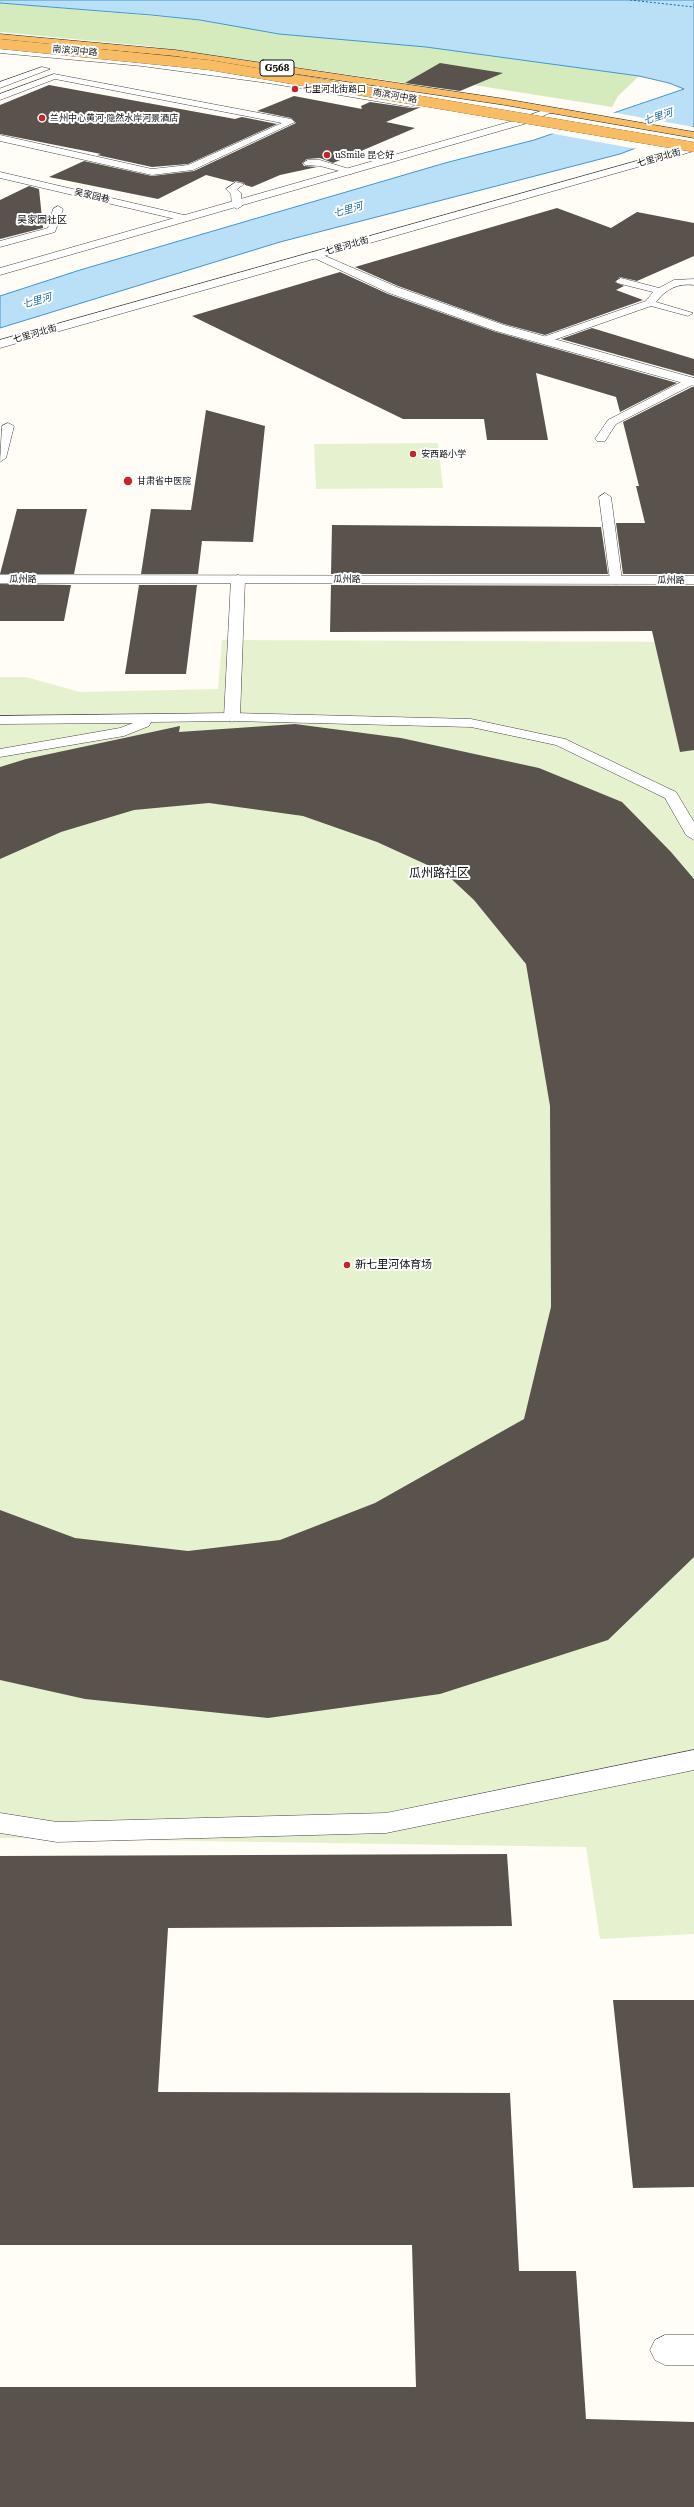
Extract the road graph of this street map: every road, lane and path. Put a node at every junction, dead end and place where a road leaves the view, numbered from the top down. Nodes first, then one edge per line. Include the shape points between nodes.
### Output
1 (0, 37) edge
2 (0, 44) edge
3 (0, 50) edge
4 (45, 69) dead end
5 (0, 80) edge
6 (10, 82) junction
7 (0, 85) edge
8 (0, 97) edge
9 (552, 110) junction
10 (520, 122) junction
11 (694, 135) edge
12 (0, 138) edge
13 (16, 142) junction
14 (0, 149) edge
15 (692, 149) edge
16 (310, 164) dead end
17 (351, 171) junction
18 (0, 175) edge
19 (240, 187) dead end
20 (236, 206) junction
21 (58, 209) dead end
22 (184, 218) junction
23 (0, 244) edge
24 (316, 255) junction
25 (0, 272) edge
26 (621, 281) dead end
27 (694, 282) edge
28 (660, 291) junction
29 (650, 303) junction
30 (688, 313) dead end
31 (544, 340) junction
32 (0, 344) edge
33 (692, 381) edge
34 (8, 426) dead end
35 (601, 439) dead end
36 (0, 458) edge
37 (605, 497) dead end
38 (0, 579) edge
39 (238, 579) junction
40 (616, 580) junction
41 (694, 580) edge
42 (232, 717) junction
43 (155, 718) junction
44 (0, 720) edge
45 (0, 753) edge
46 (694, 835) edge
47 (694, 1760) edge
48 (0, 1823) edge
49 (665, 2350) dead end
50 (694, 2350) edge

1 - 9 highway, 南滨河中路 / G568 via 175,53
2 - 15 highway, 南滨河中路 / G568, bridge via 209,65
3 - 10 street, 南滨河中路 via 142,63 268,80
4 - 6 street
5 - 6 street
6 - 7 street
8 - 13 lane via 54,76 291,122 190,168 152,172
9 - 10 street
9 - 11 highway, 南滨河中路 / G568
10 - 15 street, 南滨河中路
10 - 17 street
12 - 13 lane
13 - 14 lane
15 - 24 street, 七里河北街
16 - 17 lane via 330,165
17 - 20 street
18 - 22 street, 吴家园巷
19 - 20 lane
20 - 22 street
21 - 23 lane via 52,230
22 - 25 street
24 - 31 street via 393,290 500,328
24 - 32 street, 七里河北街
26 - 28 lane
27 - 28 lane via 676,281
28 - 29 lane
29 - 30 lane
29 - 31 lane
31 - 33 street
33 - 35 lane via 612,422
34 - 36 lane
37 - 40 lane
38 - 39 street, 瓜州路
39 - 40 street, 瓜州路
39 - 42 street
40 - 41 street, 瓜州路
42 - 43 lane
42 - 46 lane via 471,723 560,742 671,794
43 - 44 lane
43 - 45 lane via 124,732
47 - 48 lane via 386,1823 56,1832
49 - 50 lane

